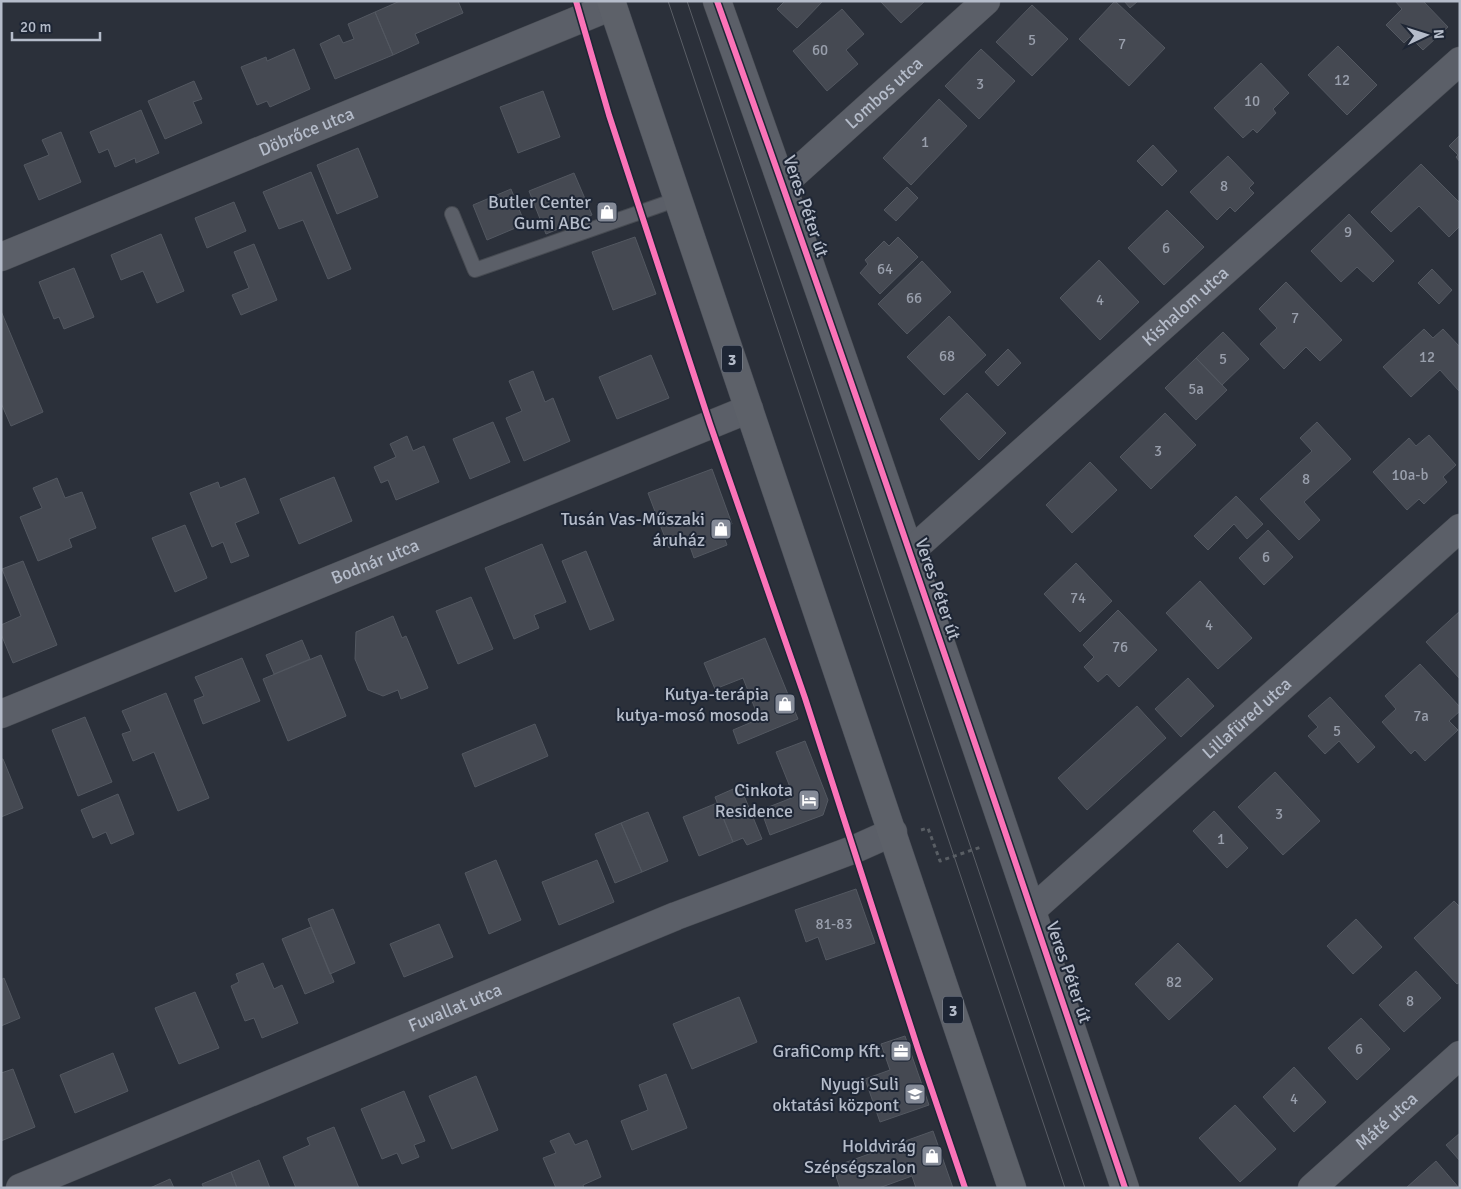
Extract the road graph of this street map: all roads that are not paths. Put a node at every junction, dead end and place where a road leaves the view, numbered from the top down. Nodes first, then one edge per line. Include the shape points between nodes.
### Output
1 (717, 1) edge
2 (986, 1) edge
3 (612, 4) edge
4 (1460, 61) edge
5 (783, 184) junction
6 (678, 199) junction
7 (452, 214) dead end
8 (1, 257) edge
9 (749, 409) junction
10 (1460, 528) edge
11 (910, 552) junction
12 (1, 714) edge
13 (905, 832) junction
14 (1032, 910) junction
15 (1460, 1055) edge
16 (20, 1188) edge
17 (1012, 1188) edge
18 (1126, 1188) edge
19 (1312, 1188) edge

1 - 5 street, Veres Péter út
2 - 5 street, Lombos utca
3 - 6 main road, 3
3 - 8 street, Döbrőce utca
4 - 11 street, Kishalom utca
5 - 11 street, Veres Péter út
6 - 7 lane via 475,270
6 - 9 main road, 3
9 - 12 street, Bodnár utca
9 - 13 main road, 3
10 - 14 street, Lillafüred utca
11 - 14 street, Veres Péter út
13 - 16 street, Fuvallat utca via 676,916
13 - 17 main road, 3
14 - 18 street, Veres Péter út
15 - 19 street, Máté utca

